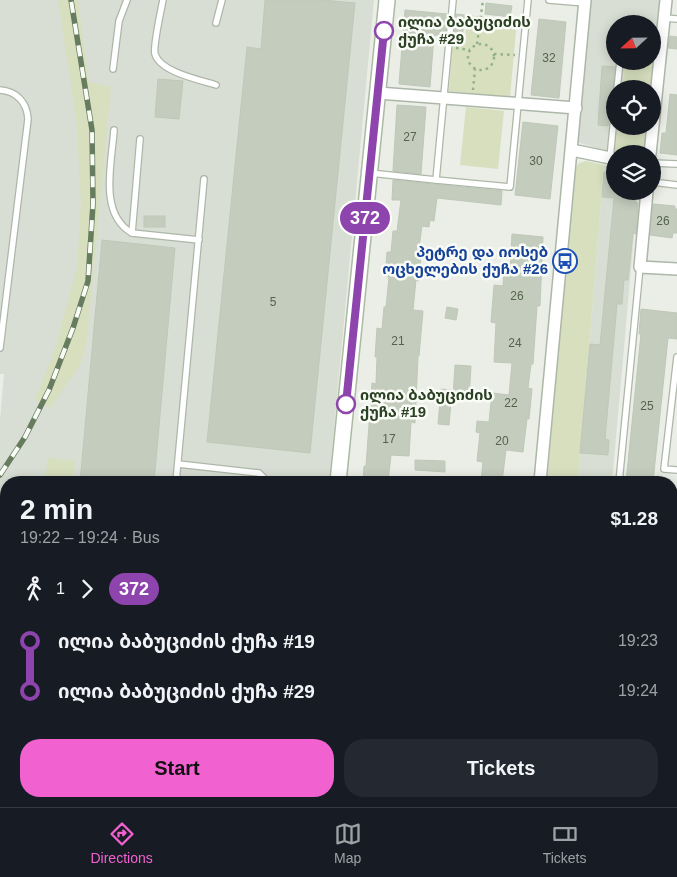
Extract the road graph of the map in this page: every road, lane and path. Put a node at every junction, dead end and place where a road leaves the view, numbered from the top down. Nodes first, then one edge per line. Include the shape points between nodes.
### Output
1 (127, 0) edge
2 (163, 0) edge
3 (222, 0) edge
4 (387, 0) edge
5 (453, 0) edge
6 (483, 0) edge
7 (528, 0) edge
8 (549, 0) edge
9 (666, 0) edge
10 (585, 1) edge
11 (664, 18) junction
12 (677, 19) edge
13 (216, 23) dead end
14 (477, 44) junction
15 (494, 54) junction
16 (523, 55) junction
17 (113, 69) dead end
18 (475, 69) junction
19 (216, 85) dead end
20 (0, 90) edge
21 (378, 93) junction
22 (444, 98) junction
23 (472, 100) junction
24 (518, 102) junction
25 (576, 108) junction
26 (114, 130) dead end
27 (140, 139) dead end
28 (651, 145) edge
29 (572, 150) junction
30 (606, 158) edge
31 (661, 163) edge
32 (677, 164) edge
33 (370, 174) junction
34 (204, 179) dead end
35 (436, 180) junction
36 (661, 183) edge
37 (677, 185) edge
38 (646, 200) edge
39 (132, 233) junction
40 (199, 240) junction
41 (640, 267) junction
42 (677, 268) edge
43 (0, 348) edge
44 (677, 357) edge
45 (178, 464) junction
46 (677, 470) edge
47 (177, 476) edge
48 (262, 476) edge
49 (339, 476) edge
50 (541, 476) edge
51 (620, 476) edge

1 - 17 lane via 119,20
2 - 19 lane via 154,53 170,70
3 - 13 lane
4 - 21 street
5 - 22 lane
6 - 14 path
7 - 16 lane
8 - 10 lane
9 - 11 street
10 - 25 street
11 - 12 lane
11 - 28 street
14 - 15 path via 489,47
14 - 18 path via 468,54
15 - 16 path
15 - 18 path via 493,62 487,68
16 - 24 lane
18 - 23 path
20 - 43 lane via 13,92 27,109 28,119
21 - 22 street
21 - 33 street
22 - 23 street
22 - 35 lane
23 - 24 street
24 - 25 street
24 - 35 lane via 510,187
25 - 29 street
26 - 39 lane via 109,196 118,222
27 - 39 lane
29 - 30 street
29 - 50 street
31 - 32 lane
33 - 35 lane
33 - 49 street
34 - 40 lane
36 - 37 lane
38 - 41 street
39 - 40 lane
40 - 45 lane
41 - 42 street
41 - 51 lane
44 - 46 lane via 664,469
45 - 47 lane
45 - 48 lane via 259,473

